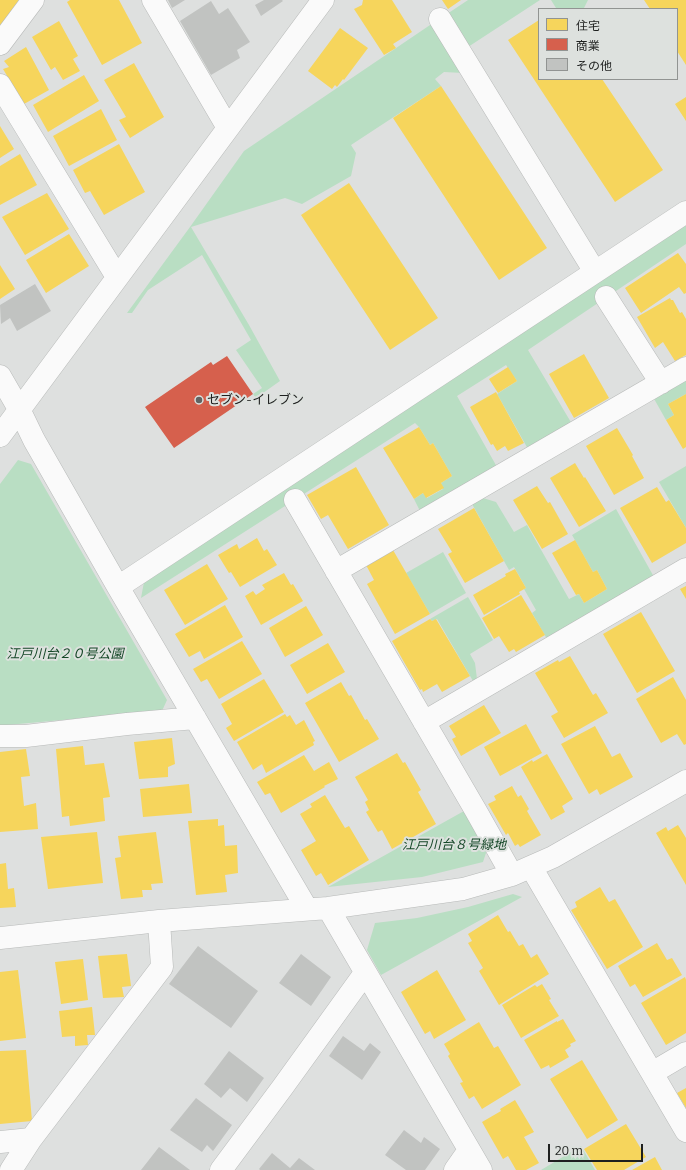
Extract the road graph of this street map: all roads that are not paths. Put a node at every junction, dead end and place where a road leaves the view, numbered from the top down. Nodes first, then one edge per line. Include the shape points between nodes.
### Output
1 (33, 0) edge
2 (152, 0) edge
3 (323, 0) edge
4 (440, 19) dead end
5 (0, 44) edge
6 (0, 85) edge
7 (228, 128) junction
8 (686, 212) edge
9 (595, 272) junction
10 (117, 277) junction
11 (606, 297) dead end
12 (686, 368) edge
13 (0, 376) edge
14 (660, 383) junction
15 (19, 409) junction
16 (0, 436) edge
17 (295, 500) dead end
18 (686, 569) edge
19 (336, 571) junction
20 (118, 587) junction
21 (195, 718) junction
22 (424, 722) junction
23 (0, 736) edge
24 (686, 781) edge
25 (521, 871) junction
26 (328, 908) junction
27 (307, 910) junction
28 (159, 921) junction
29 (0, 938) edge
30 (365, 973) junction
31 (686, 1053) edge
32 (652, 1073) junction
33 (686, 1131) edge
34 (31, 1139) junction
35 (0, 1142) edge
36 (470, 1150) junction
37 (11, 1170) edge
38 (221, 1170) edge
39 (455, 1170) edge
40 (481, 1170) edge

1 - 5 street
2 - 7 street
3 - 7 street
4 - 9 street
6 - 10 street
7 - 10 street
8 - 9 street
9 - 20 street
10 - 15 street
11 - 14 street
12 - 14 street
13 - 15 street
14 - 19 street
15 - 16 street
15 - 20 street
17 - 19 street
18 - 22 street
19 - 22 street
20 - 21 street
21 - 23 street via 26,736
21 - 27 street
22 - 25 street via 476,811
24 - 25 street via 565,850
25 - 26 street via 463,890
25 - 32 street
26 - 27 street
26 - 30 street
27 - 28 street
28 - 29 street
28 - 34 street via 162,968
30 - 36 street
30 - 38 street
31 - 32 street
32 - 33 street
34 - 35 street
34 - 37 street
36 - 39 street
36 - 40 street

